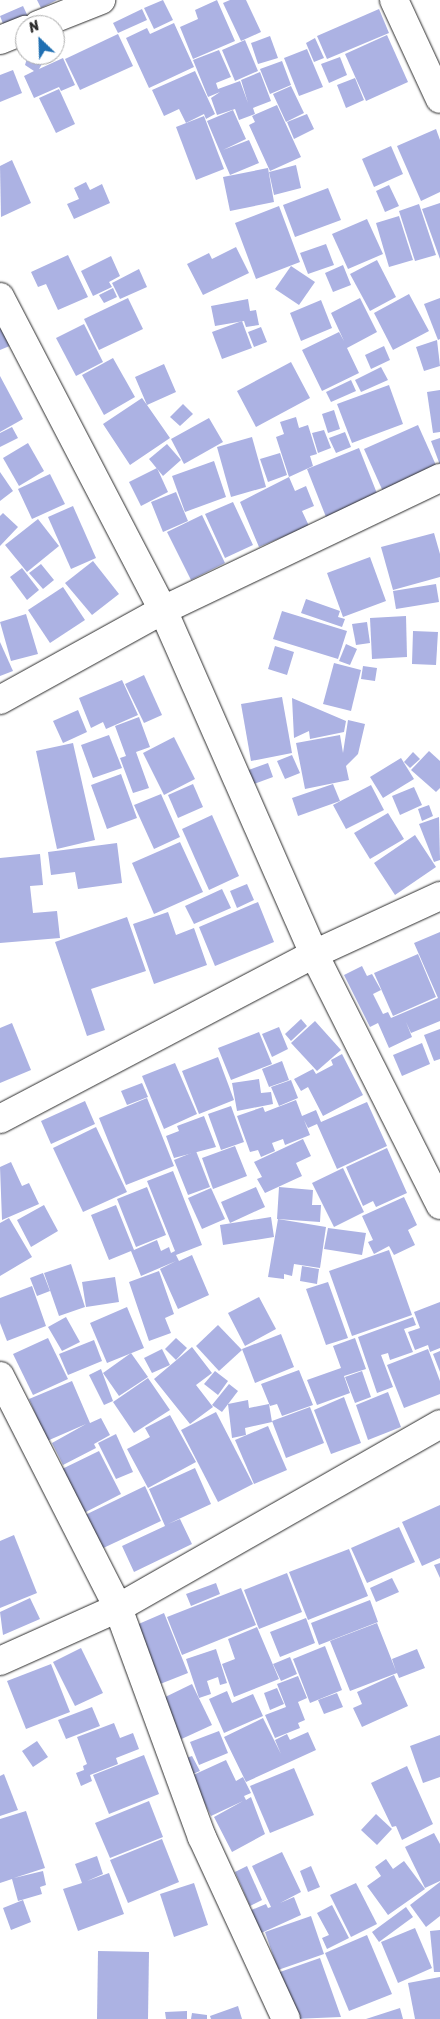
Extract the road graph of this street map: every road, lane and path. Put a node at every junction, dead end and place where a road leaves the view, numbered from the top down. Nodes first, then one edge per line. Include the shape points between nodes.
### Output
1 (101, 0) edge
2 (394, 0) edge
3 (63, 15) edge
4 (15, 34) edge
5 (0, 40) edge
6 (440, 100) edge
7 (0, 297) edge
8 (440, 478) edge
9 (163, 610) junction
10 (0, 700) edge
11 (440, 896) edge
12 (314, 954) junction
13 (0, 1119) edge
14 (440, 1205) edge
15 (0, 1376) edge
16 (440, 1424) edge
17 (118, 1608) junction
18 (0, 1661) edge
19 (286, 2019) edge

1 - 3 street
2 - 6 street
4 - 5 street
7 - 9 street
8 - 9 street
9 - 10 street
9 - 12 street
11 - 12 street
12 - 13 street
12 - 14 street
15 - 17 street
16 - 17 street
17 - 18 street
17 - 19 street via 202,1838

